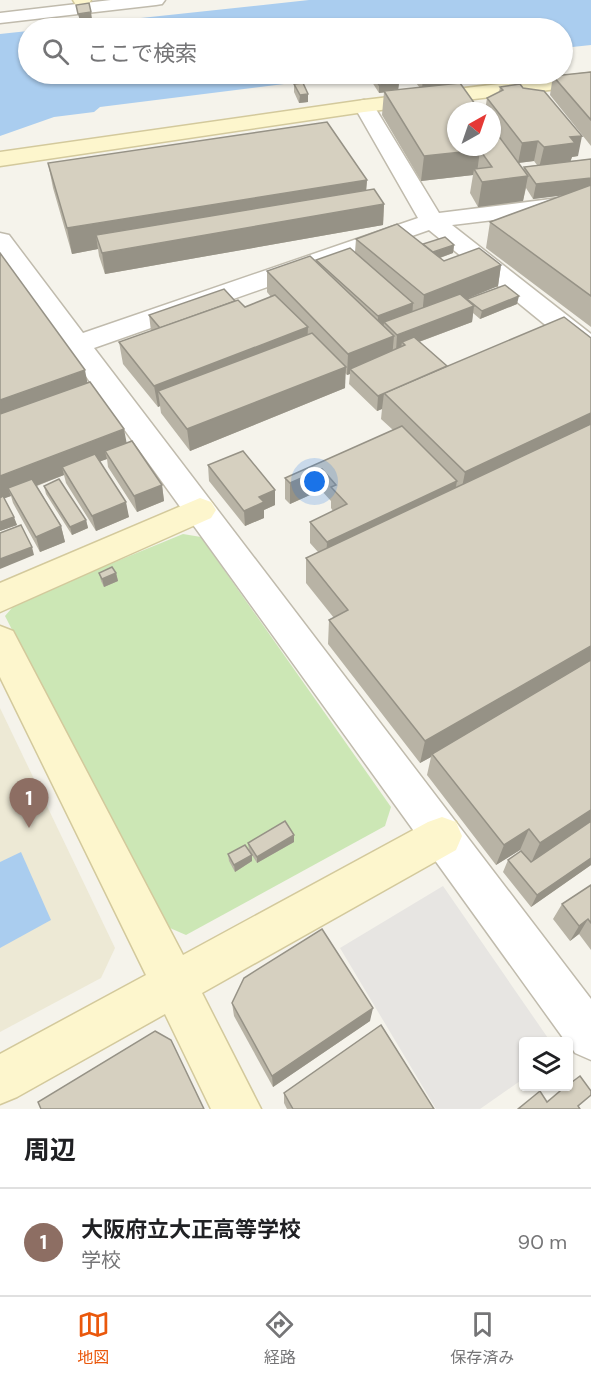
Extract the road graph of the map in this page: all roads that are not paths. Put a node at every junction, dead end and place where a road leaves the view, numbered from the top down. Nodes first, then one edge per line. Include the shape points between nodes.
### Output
1 (82, 0) edge
2 (88, 0) edge
3 (156, 0) edge
4 (0, 10) edge
5 (0, 18) edge
6 (591, 79) edge
7 (573, 81) edge
8 (549, 84) edge
9 (364, 106) junction
10 (0, 159) edge
11 (591, 201) edge
12 (432, 221) junction
13 (0, 240) edge
14 (78, 344) junction
15 (591, 348) edge
16 (200, 510) junction
17 (0, 598) edge
18 (0, 641) edge
19 (442, 836) junction
20 (174, 985) junction
21 (591, 1037) edge
22 (0, 1080) edge
23 (237, 1109) edge

1 - 2 street
1 - 4 street
3 - 5 street
6 - 7 street
8 - 9 street
9 - 10 street
9 - 12 street
11 - 12 street
12 - 14 street
12 - 15 street
13 - 14 street
14 - 16 street
16 - 17 street
16 - 19 street
18 - 20 street
19 - 20 street
19 - 21 street
20 - 22 street
20 - 23 street

